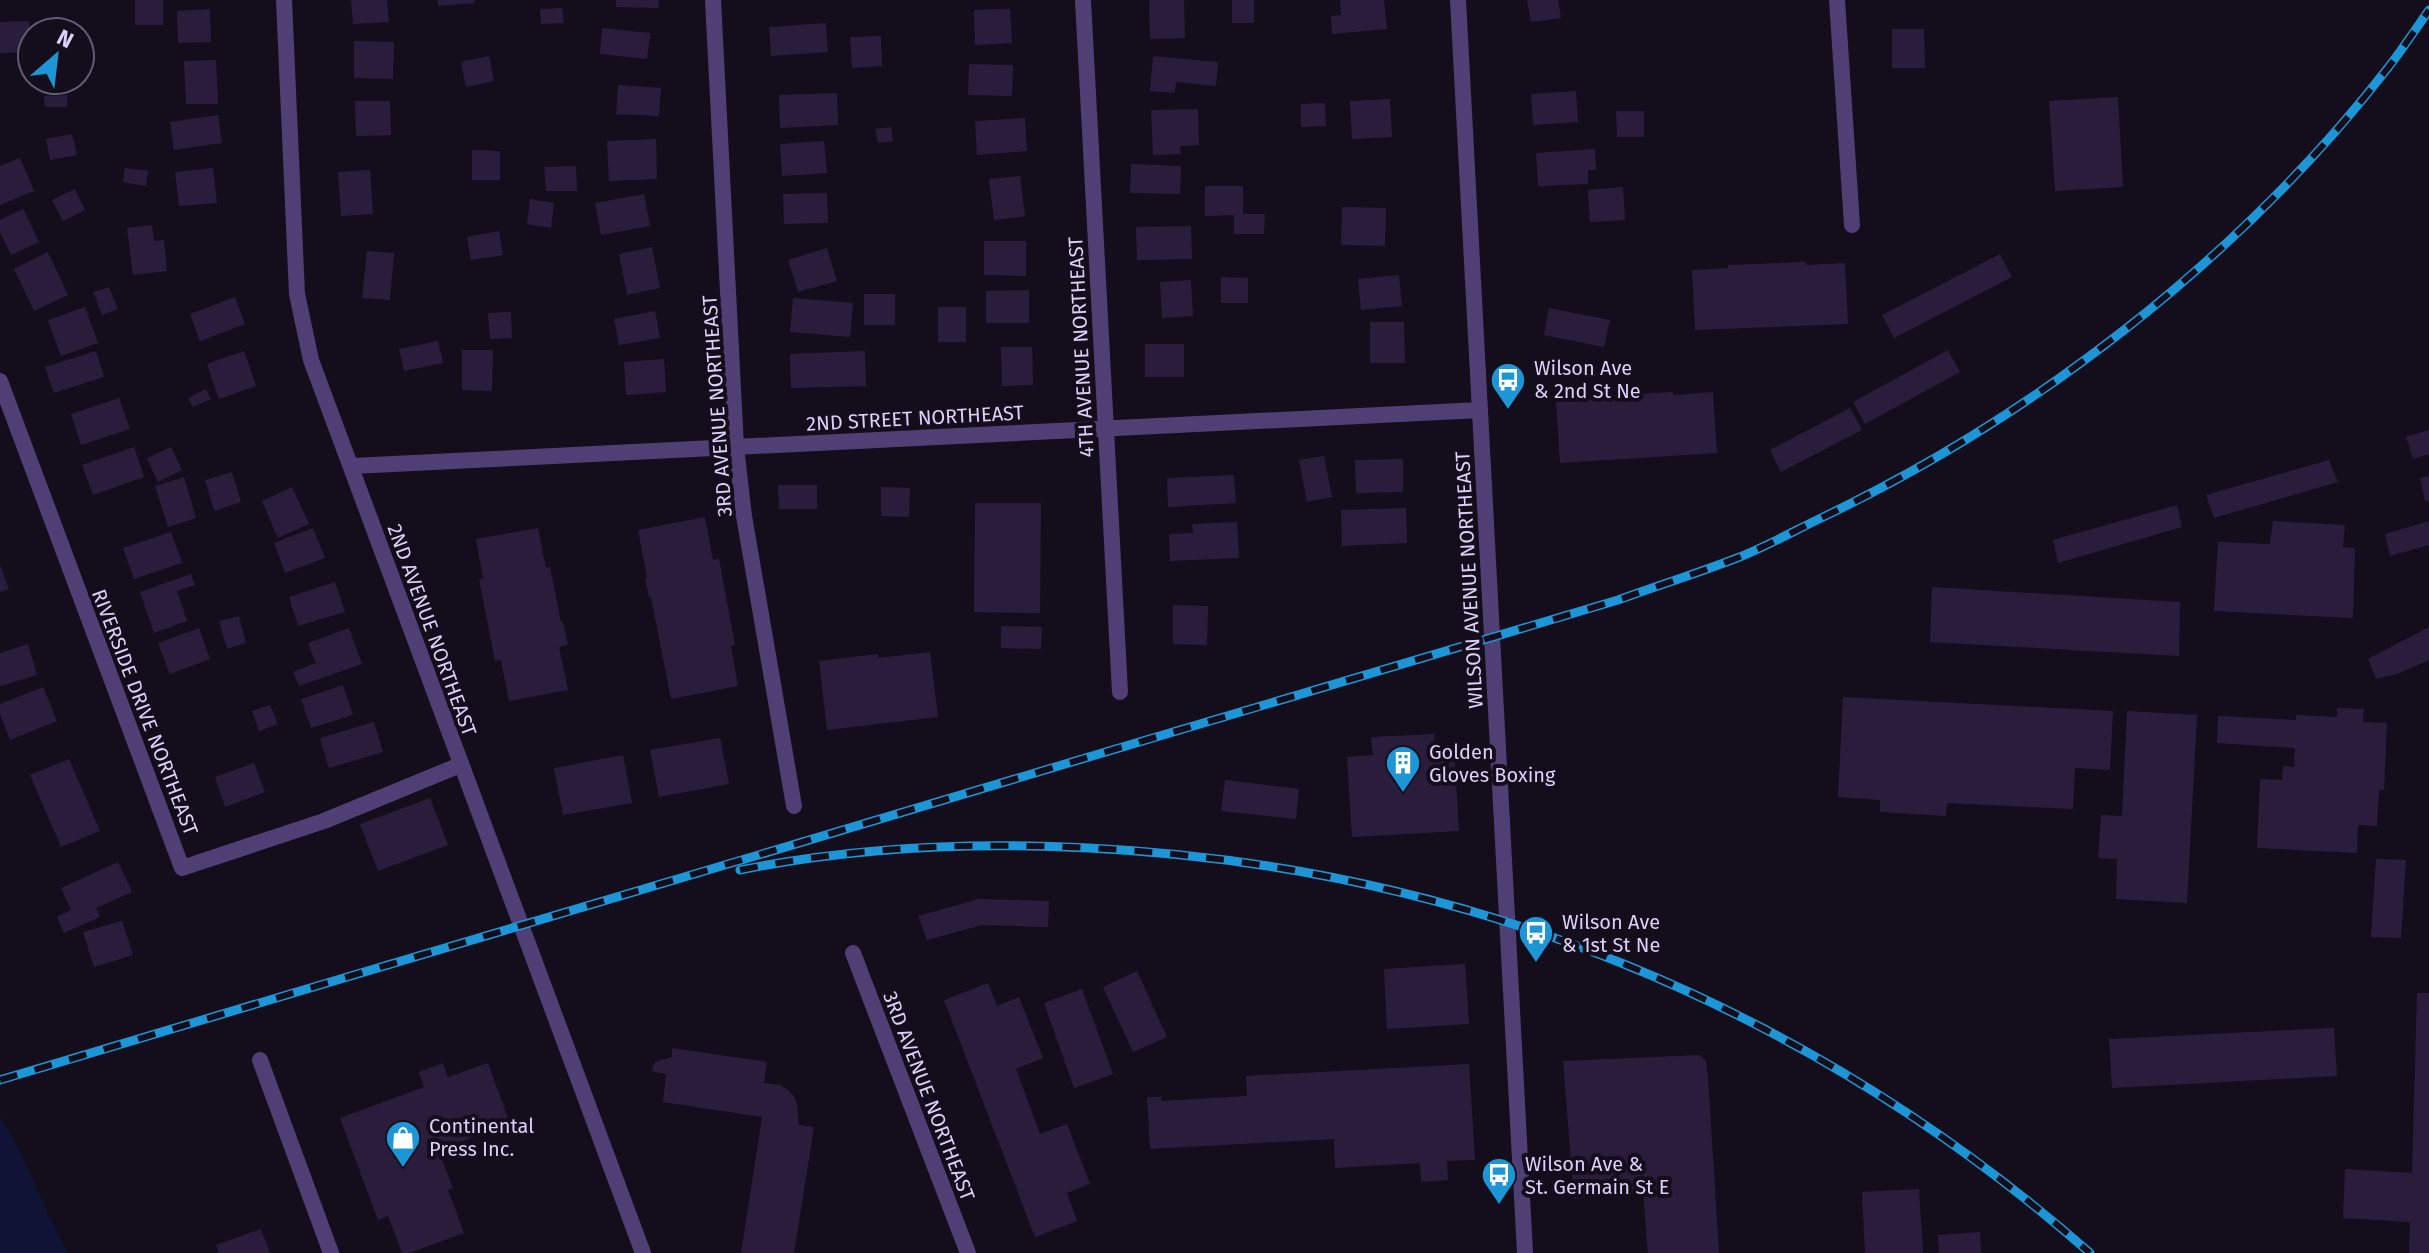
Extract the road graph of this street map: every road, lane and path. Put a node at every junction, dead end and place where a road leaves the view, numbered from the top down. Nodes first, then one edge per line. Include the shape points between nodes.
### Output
1 (284, 0) edge
2 (713, 0) edge
3 (1083, 0) edge
4 (1458, 0) edge
5 (1837, 0) edge
6 (1852, 225) dead end
7 (0, 381) edge
8 (1480, 410) junction
9 (1105, 428) junction
10 (736, 447) junction
11 (352, 466) junction
12 (1120, 692) dead end
13 (460, 765) junction
14 (794, 806) dead end
15 (853, 953) dead end
16 (260, 1060) dead end
17 (331, 1253) edge
18 (643, 1253) edge
19 (968, 1253) edge
20 (1525, 1253) edge

1 - 11 street, 2ND AVENUE NORTHEAST via 297,294 311,360
2 - 10 street, 3RD AVENUE NORTHEAST
3 - 9 street, 4TH AVENUE NORTHEAST
4 - 8 street, WILSON AVENUE NORTHEAST
5 - 6 street
7 - 13 street, RIVERSIDE DRIVE NORTHEAST via 182,868 324,821
8 - 9 street, 2ND STREET NORTHEAST
8 - 20 street, WILSON AVENUE NORTHEAST
9 - 10 street, 2ND STREET NORTHEAST
9 - 12 street, 4TH AVENUE NORTHEAST
10 - 11 street, 2ND STREET NORTHEAST
10 - 14 street, 3RD AVENUE NORTHEAST
11 - 13 street, 2ND AVENUE NORTHEAST
13 - 18 street, 2ND AVENUE NORTHEAST
15 - 19 street, 3RD AVENUE NORTHEAST
16 - 17 street

